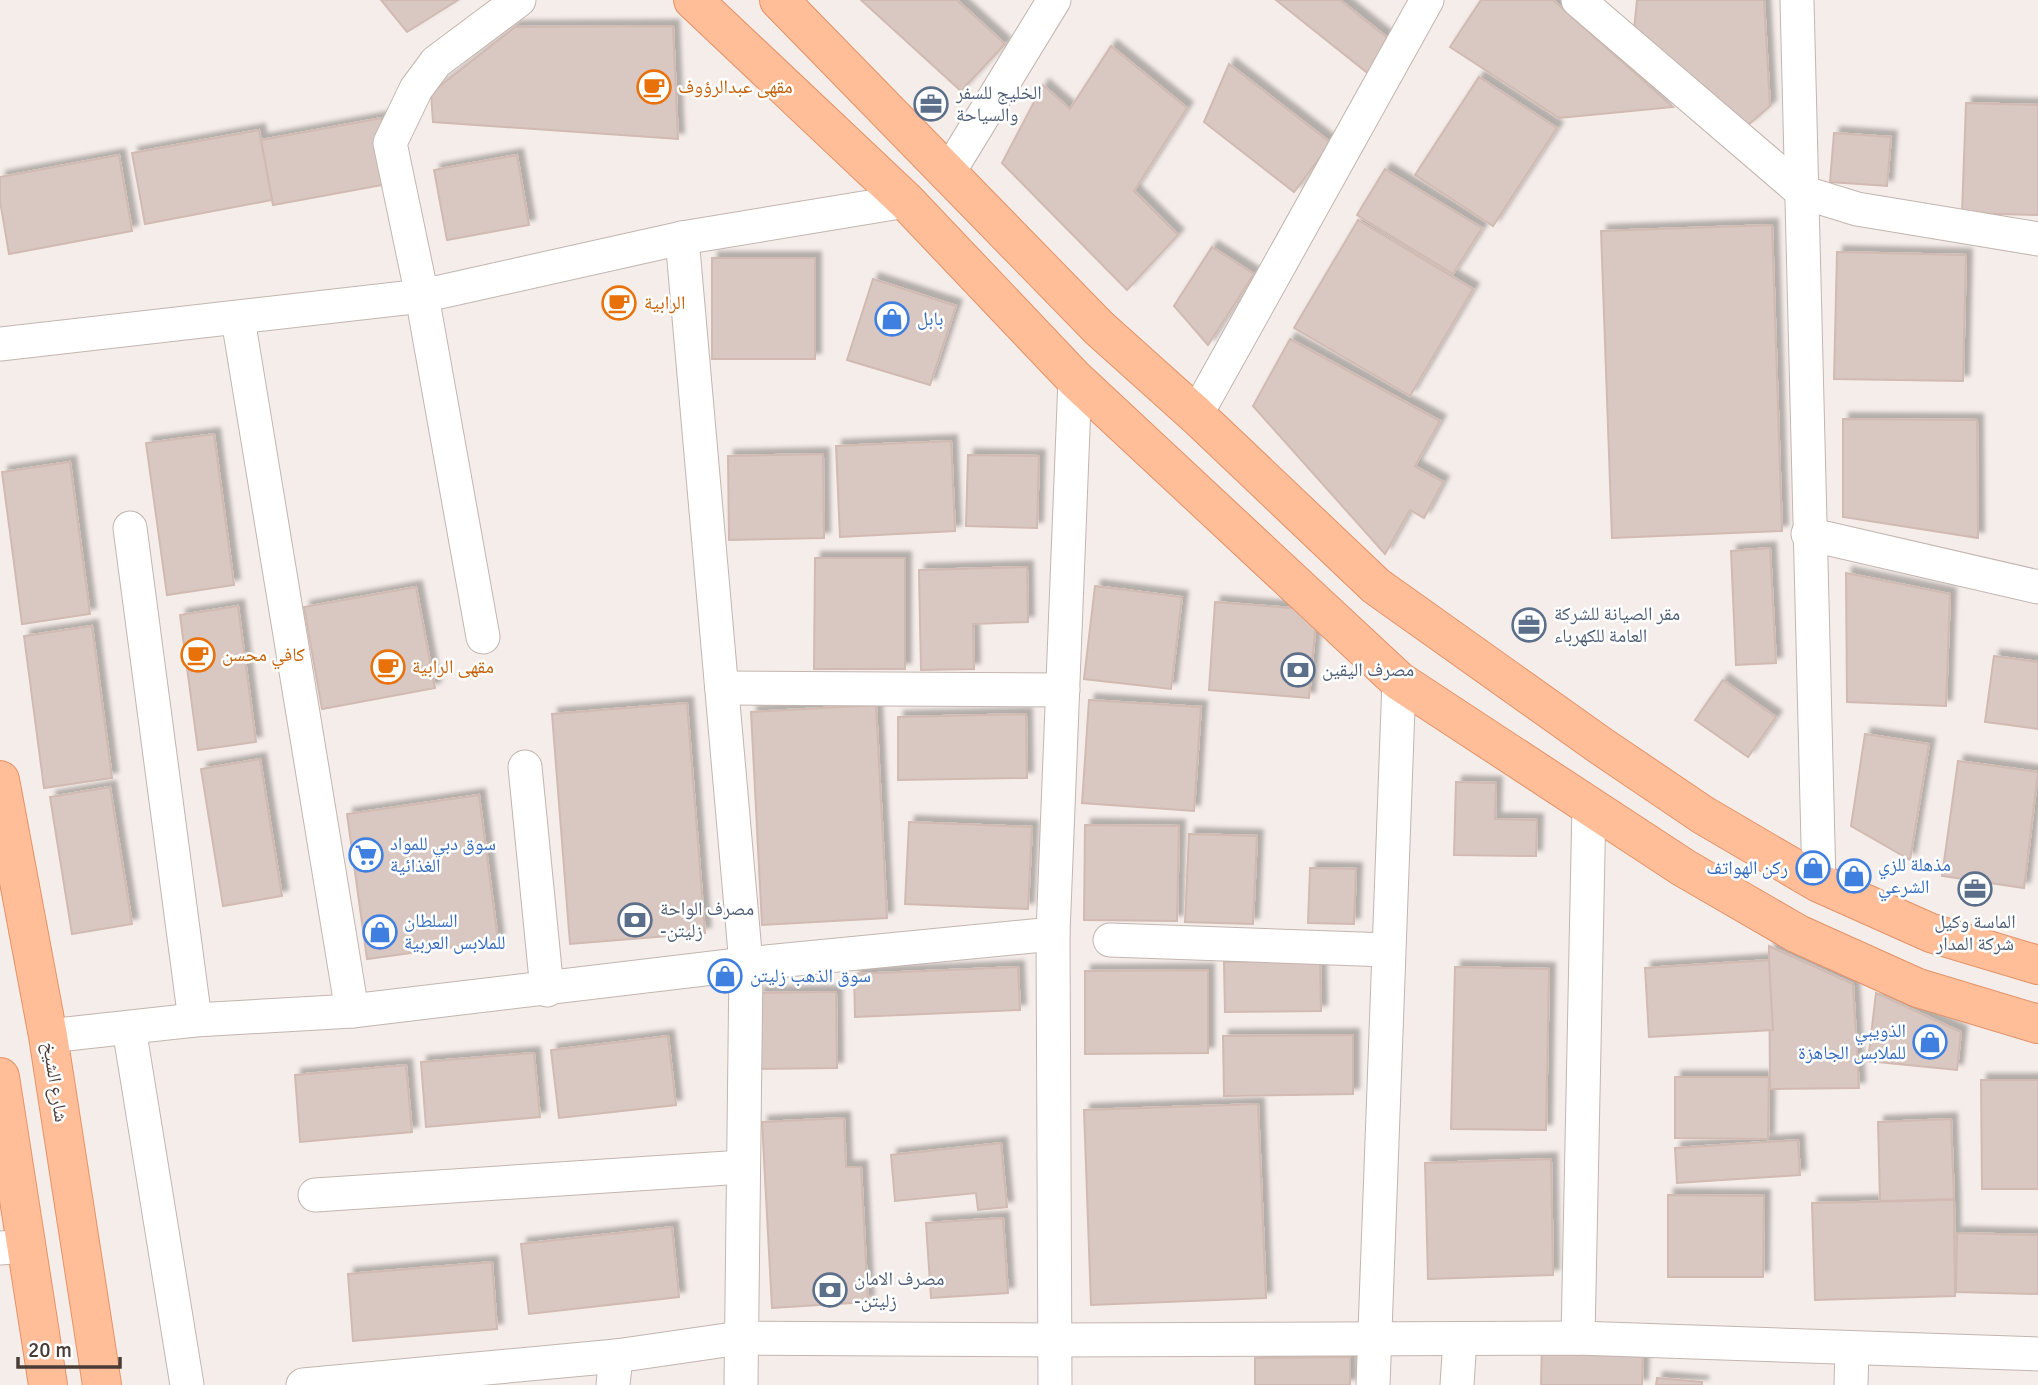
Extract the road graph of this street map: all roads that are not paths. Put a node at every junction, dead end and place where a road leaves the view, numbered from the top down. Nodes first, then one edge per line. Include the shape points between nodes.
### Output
1 (519, 0) edge
2 (693, 0) edge
3 (779, 0) edge
4 (1054, 0) edge
5 (1427, 0) edge
6 (1578, 0) edge
7 (1797, 0) edge
8 (947, 175) junction
9 (1802, 192) junction
10 (906, 201) junction
11 (682, 238) junction
12 (2038, 239) edge
13 (422, 296) junction
14 (238, 319) junction
15 (0, 344) edge
16 (1075, 379) junction
17 (1196, 415) junction
18 (130, 528) dead end
19 (1808, 534) junction
20 (2038, 587) edge
21 (483, 637) dead end
22 (1399, 681) junction
23 (722, 688) junction
24 (1063, 690) junction
25 (525, 767) dead end
26 (0, 780) edge
27 (1588, 804) junction
28 (1819, 883) junction
29 (1053, 934) junction
30 (1110, 940) dead end
31 (1388, 950) junction
32 (746, 964) junction
33 (2038, 965) edge
34 (547, 990) junction
35 (352, 1011) junction
36 (195, 1020) junction
37 (2038, 1024) edge
38 (129, 1028) junction
39 (48, 1036) junction
40 (0, 1077) edge
41 (743, 1167) junction
42 (315, 1195) dead end
43 (13, 1247) edge
44 (740, 1338) junction
45 (1578, 1338) junction
46 (1460, 1339) junction
47 (1054, 1340) junction
48 (1373, 1340) junction
49 (1852, 1350) junction
50 (2038, 1354) edge
51 (614, 1371) edge
52 (48, 1385) edge
53 (102, 1385) edge
54 (187, 1385) edge
55 (303, 1385) edge
56 (741, 1385) edge
57 (1055, 1385) edge
58 (1373, 1385) edge
59 (1457, 1385) edge
60 (1851, 1385) edge

1 - 13 street via 436,62 416,89 390,144
2 - 10 main road
3 - 8 main road
4 - 8 street
5 - 17 street
6 - 9 street
7 - 9 street
8 - 17 main road via 1098,328
9 - 12 street via 1857,209
9 - 19 street
10 - 11 street
10 - 16 main road
11 - 13 street
11 - 23 street
13 - 14 street
13 - 21 street
14 - 15 street
14 - 35 street
16 - 22 main road
16 - 24 street
17 - 28 main road via 1376,586 1601,746
18 - 36 street
19 - 20 street
19 - 28 street
22 - 27 main road
22 - 31 street
23 - 24 street
23 - 32 street
24 - 29 street
25 - 34 street
26 - 39 main road, شارع الشيخ
27 - 37 main road via 1798,934 1918,988
27 - 45 street
28 - 33 main road via 1931,933
29 - 32 street
29 - 47 street
30 - 31 street
31 - 48 street
32 - 34 street
32 - 41 street
34 - 35 street
35 - 36 street
36 - 38 street
38 - 39 street
38 - 54 street
39 - 53 main road, شارع الشيخ
40 - 43 main road
41 - 42 street
41 - 44 street
43 - 52 main road
44 - 47 street
44 - 51 street
44 - 56 street
45 - 46 street
45 - 49 street
46 - 48 street
46 - 59 street
47 - 48 street
47 - 57 street
48 - 58 street
49 - 50 street
49 - 60 street
51 - 55 street

